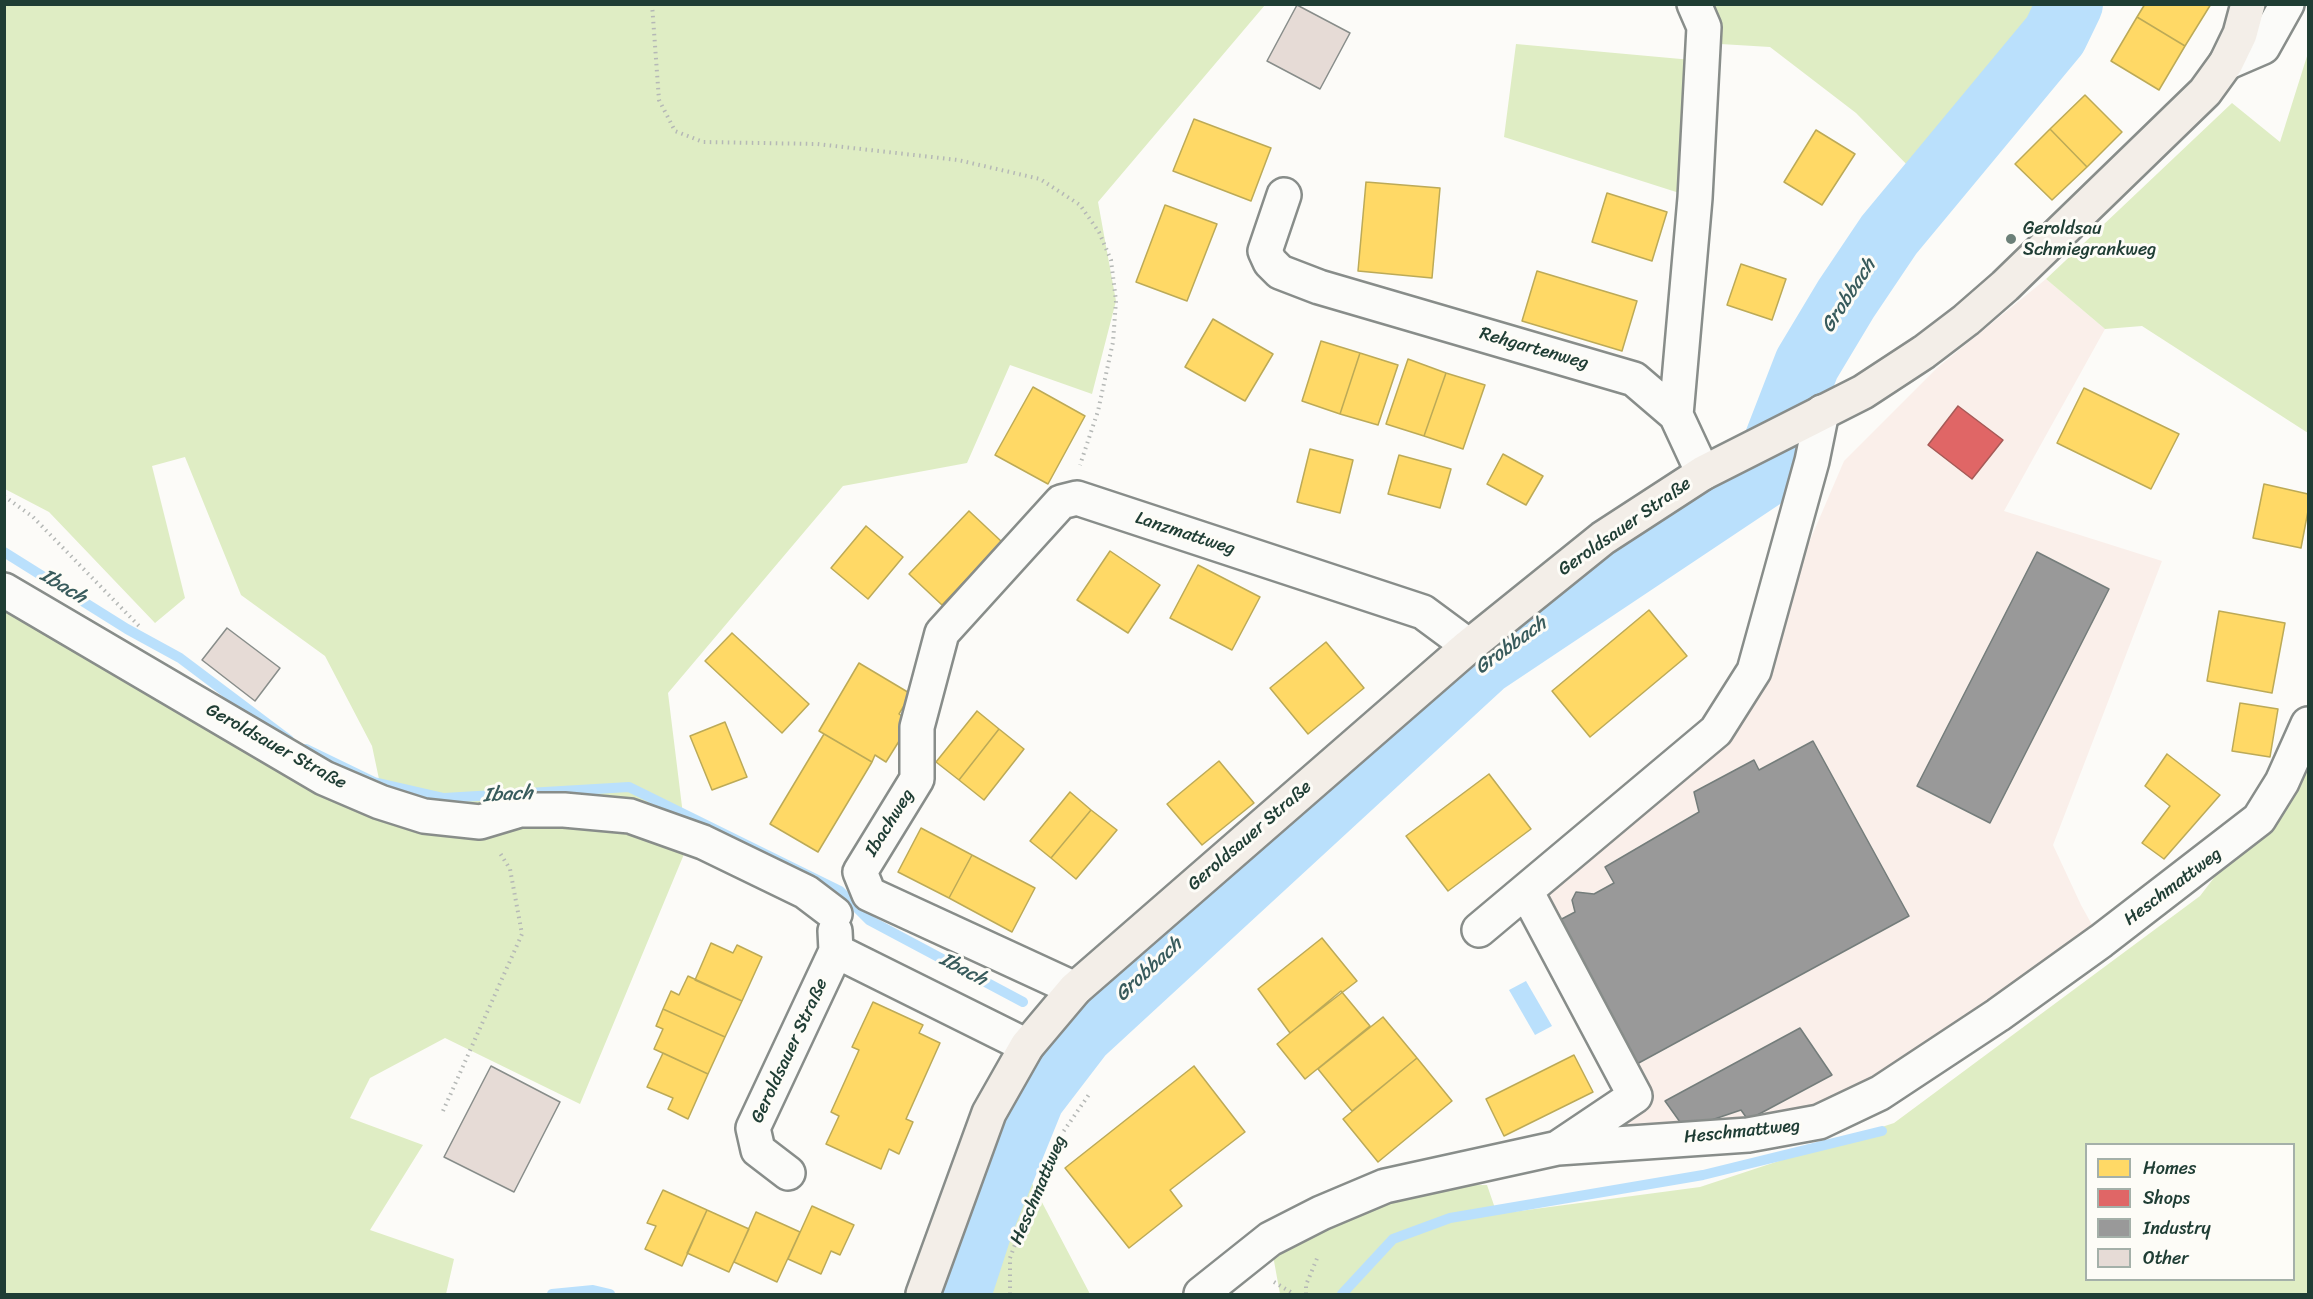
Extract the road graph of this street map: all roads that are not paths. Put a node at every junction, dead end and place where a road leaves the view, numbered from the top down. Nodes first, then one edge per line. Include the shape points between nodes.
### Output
1 (1694, 4) edge
2 (2248, 4) edge
3 (2287, 4) edge
4 (2226, 63) junction
5 (1284, 195) dead end
6 (1822, 412) junction
7 (1676, 415) junction
8 (1714, 467) junction
9 (4, 590) edge
10 (942, 633) joint
11 (1469, 646) junction
12 (2308, 724) edge
13 (1526, 891) junction
14 (852, 903) junction
15 (1479, 930) dead end
16 (836, 951) junction
17 (1075, 989) junction
18 (1027, 1046) junction
19 (1558, 1148) junction
20 (788, 1173) dead end
21 (923, 1294) edge
22 (1201, 1294) edge

1 - 7 street via 1704,27 1696,187
2 - 4 main road, Geroldsauer Straße
3 - 4 street via 2263,47
4 - 6 main road, Geroldsauer Straße via 2172,128 2005,286 1924,352 1863,392
5 - 7 street, Rehgartenweg via 1265,251 1280,272 1319,287 1634,379
6 - 8 main road, Geroldsauer Straße
6 - 13 street via 1754,671 1716,731
7 - 8 street, Rehgartenweg
8 - 11 main road, Geroldsauer Straße via 1603,538
9 - 14 street, Geroldsauer Straße via 324,778 380,801 424,816 480,822 520,810 630,816 704,842 806,892
10 - 11 street, Lanzmattweg via 1061,502 1077,498 1423,612
10 - 14 street, Ibachweg via 916,727 917,779 860,872
11 - 17 main road, Geroldsauer Straße
12 - 19 street, Heschmattweg via 2282,782 2259,819 2101,941 1880,1093 1819,1122 1760,1133
13 - 15 street
13 - 19 street via 1635,1096
14 - 16 street, Geroldsauer Straße
14 - 17 street
16 - 18 street
16 - 20 street, Geroldsauer Straße via 753,1128 758,1150
17 - 18 main road, Geroldsauer Straße
18 - 21 main road, Geroldsauer Straße via 989,1113
19 - 22 street, Heschmattweg via 1384,1186 1270,1239

